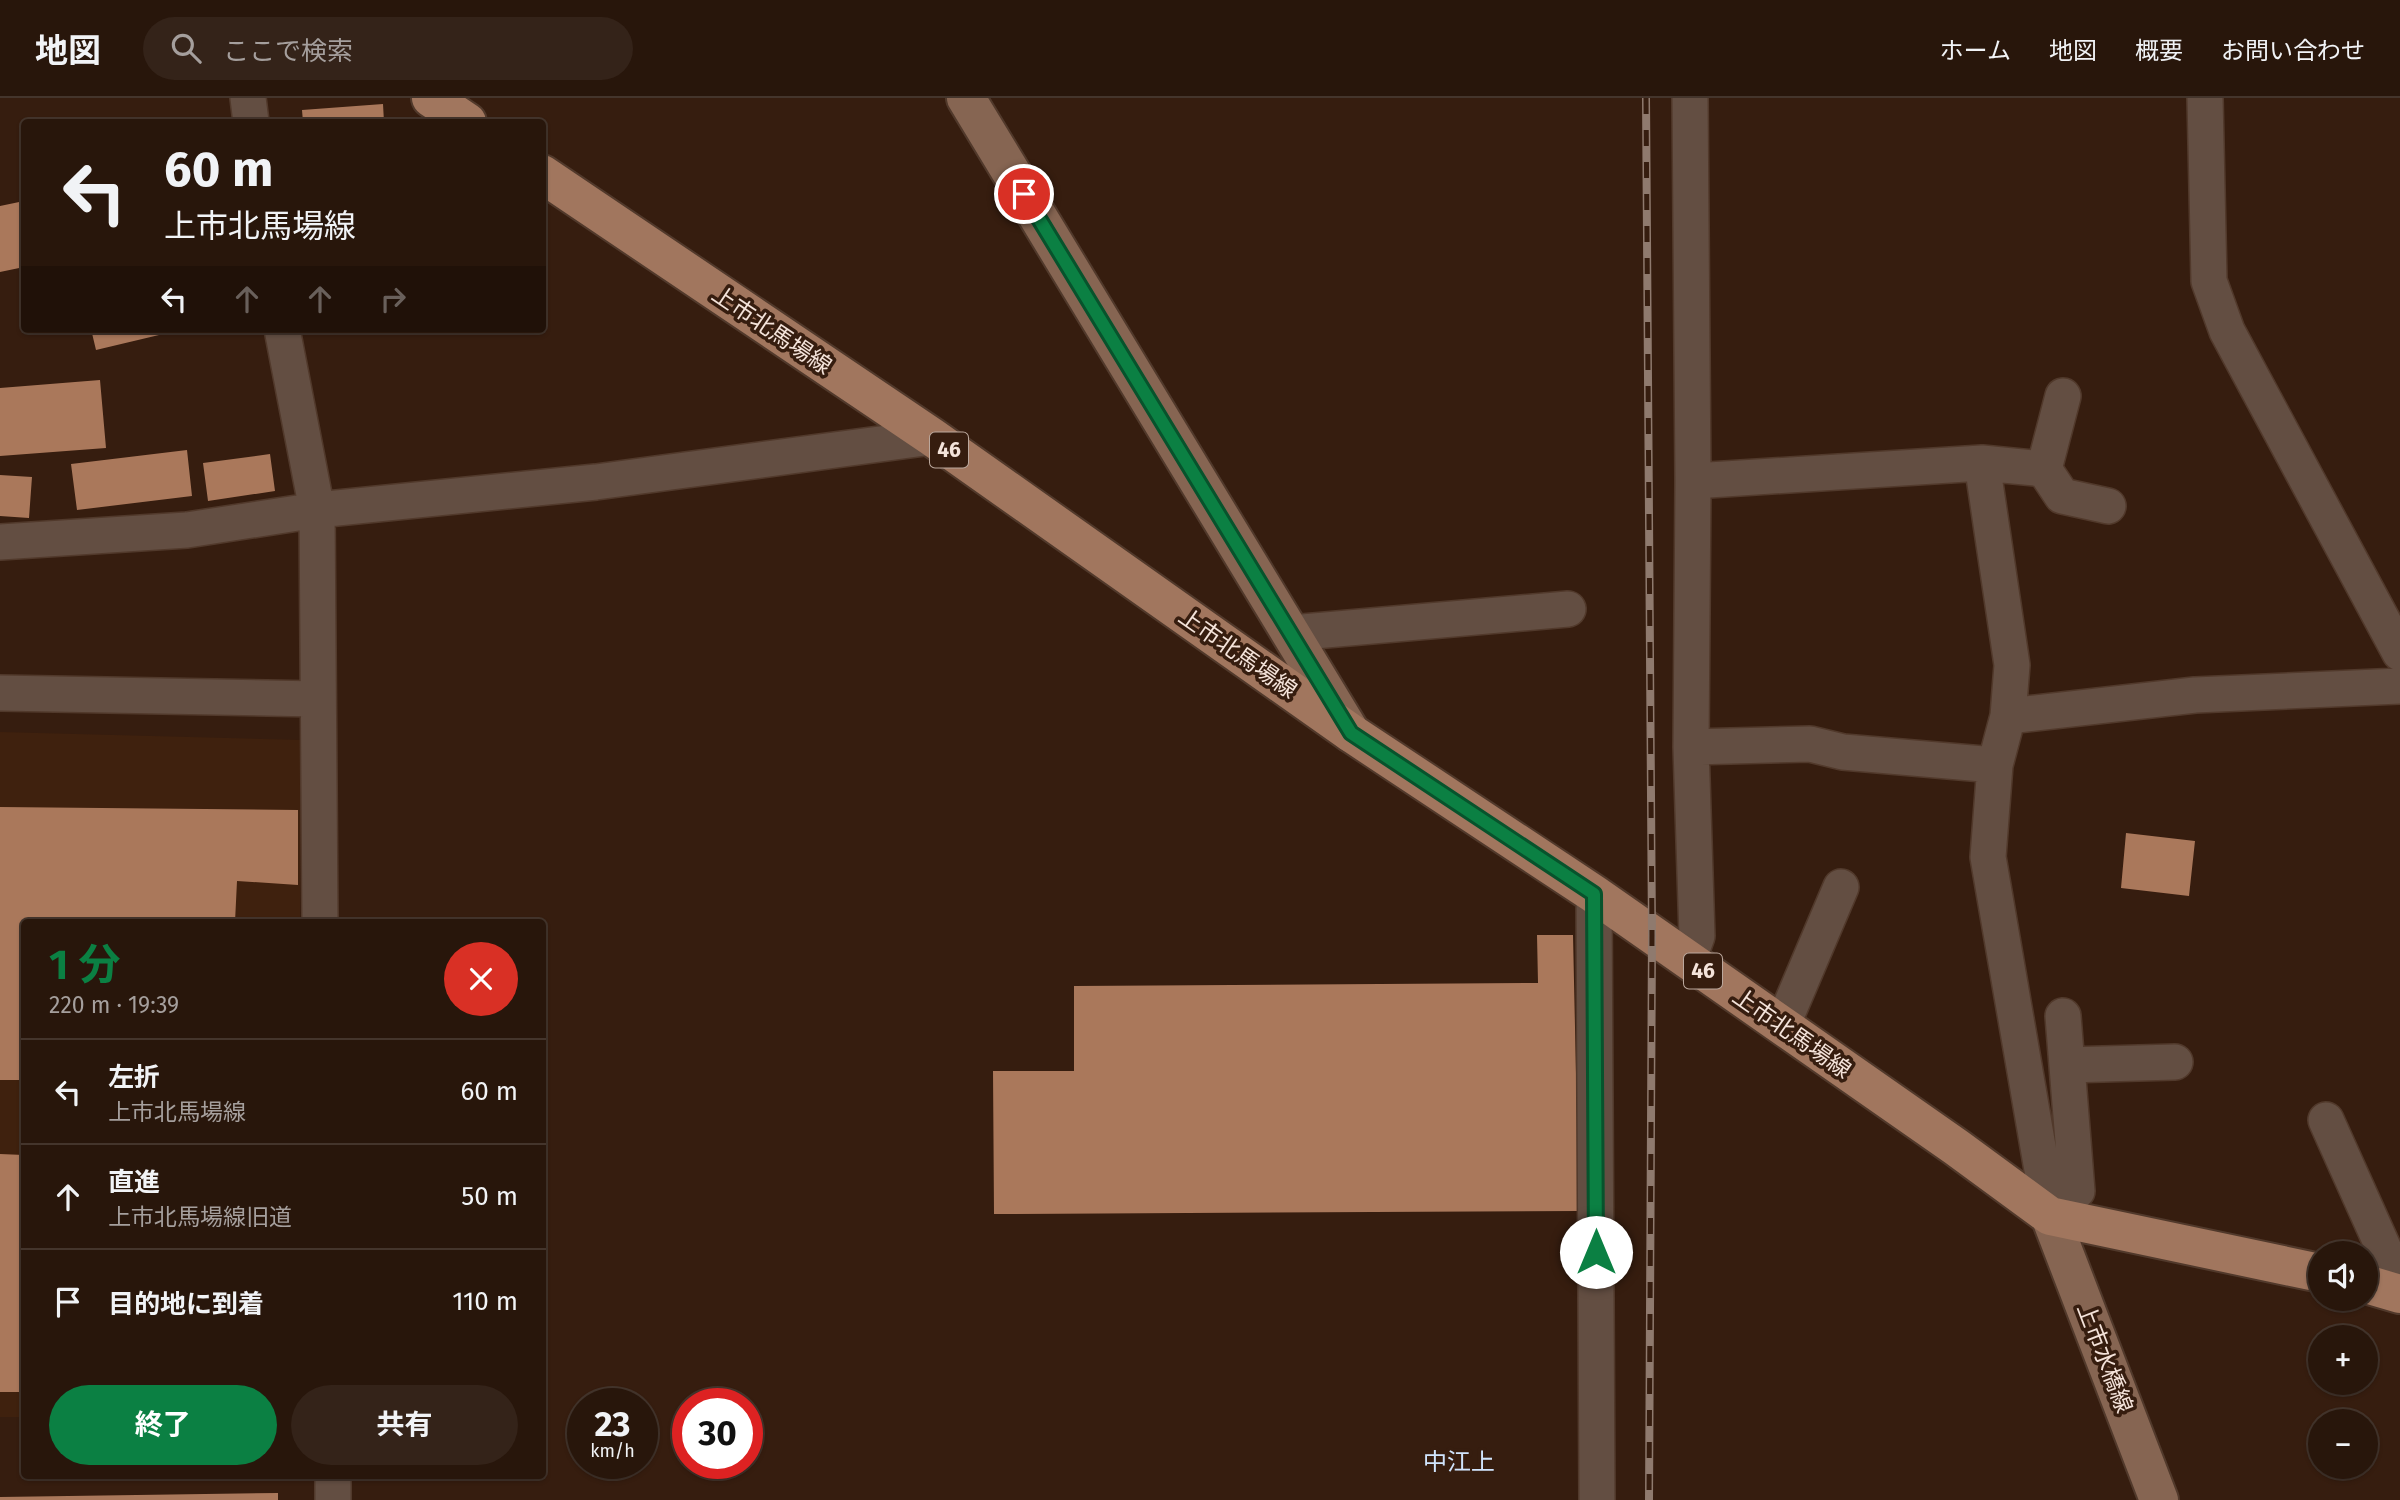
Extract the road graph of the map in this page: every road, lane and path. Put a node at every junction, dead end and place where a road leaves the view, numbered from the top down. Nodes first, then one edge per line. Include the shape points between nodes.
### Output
1 (248, 98) edge
2 (431, 98) edge
3 (966, 98) edge
4 (1690, 98) edge
5 (2205, 98) edge
6 (251, 119) edge
7 (462, 119) edge
8 (546, 177) edge
9 (283, 333) edge
10 (2063, 396) dead end
11 (932, 437) junction
12 (1982, 463) junction
13 (2044, 469) junction
14 (1693, 481) junction
15 (2108, 506) dead end
16 (317, 510) junction
17 (0, 542) edge
18 (1568, 609) dead end
19 (1291, 633) junction
20 (2400, 653) edge
21 (2400, 686) edge
22 (0, 693) edge
23 (318, 699) junction
24 (2008, 716) junction
25 (1351, 733) junction
26 (1691, 747) junction
27 (1995, 765) junction
28 (1840, 887) dead end
29 (1594, 894) junction
30 (320, 919) edge
31 (1688, 961) junction
32 (2063, 1016) dead end
33 (1782, 1026) junction
34 (2175, 1062) dead end
35 (2067, 1065) junction
36 (2326, 1120) dead end
37 (2050, 1216) junction
38 (2308, 1270) edge
39 (2400, 1285) edge
40 (2378, 1288) edge
41 (2400, 1294) edge
42 (332, 1479) edge
43 (2149, 1498) edge
44 (332, 1500) edge
45 (1597, 1500) edge

1 - 6 street
2 - 7 main road
3 - 19 street
4 - 14 street
5 - 20 street via 2209,281 2227,331
8 - 11 main road, 上市北馬場線 / 46
9 - 16 street
10 - 13 street
11 - 16 street via 596,482
11 - 25 main road, 上市北馬場線 / 46
12 - 13 street
12 - 14 street
12 - 24 street via 2012,665
13 - 15 street via 2062,496
14 - 26 street
16 - 17 street via 187,530
16 - 23 street
18 - 19 street
19 - 25 street
21 - 24 street via 2195,695
22 - 23 street
23 - 30 street
24 - 27 street
25 - 29 main road, 上市北馬場線 / 46
26 - 27 street via 1810,744 1843,752
26 - 31 street via 1697,936
27 - 37 street via 1988,857
28 - 33 street
29 - 31 main road, 上市北馬場線 / 46
29 - 45 street
31 - 33 main road, 上市北馬場線 / 46
32 - 35 street
33 - 37 main road, 上市北馬場線 / 46
34 - 35 street
35 - 37 street via 2077,1191
36 - 39 street
37 - 38 main road, 上市北馬場線 / 46
37 - 43 street, 上市水橋線
40 - 41 main road
42 - 44 street

